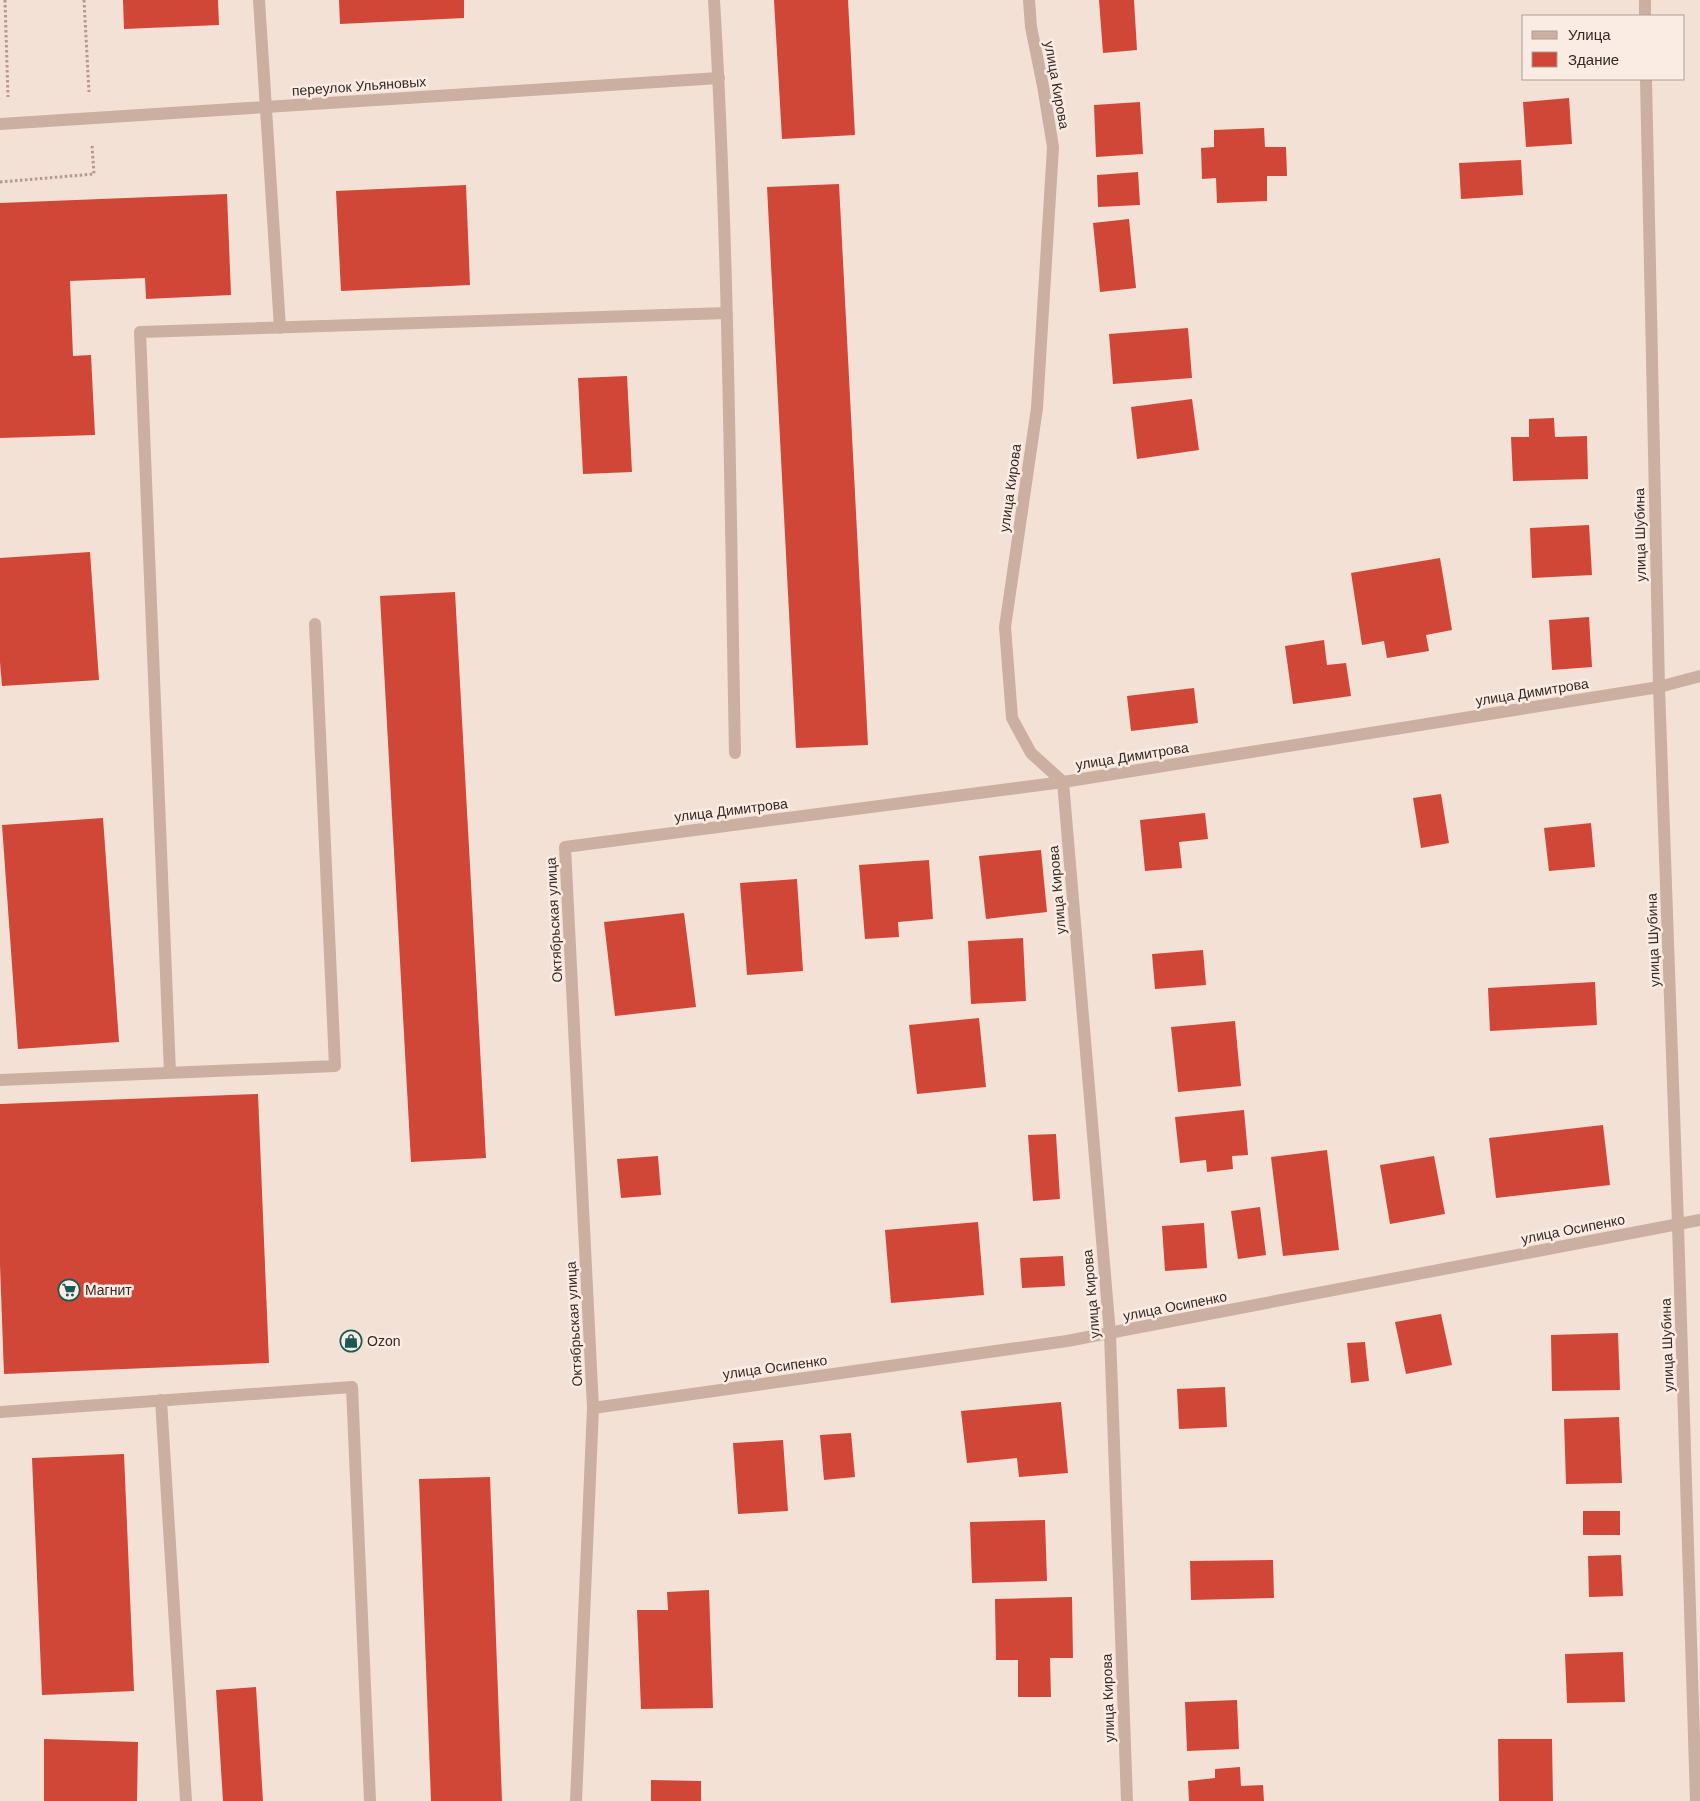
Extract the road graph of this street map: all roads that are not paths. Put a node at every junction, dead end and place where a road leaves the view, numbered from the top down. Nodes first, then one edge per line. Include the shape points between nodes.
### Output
1 (259, 0) edge
2 (714, 0) edge
3 (1029, 0) edge
4 (1644, 0) edge
5 (1645, 15) edge
6 (719, 78) junction
7 (1646, 80) edge
8 (265, 108) junction
9 (4, 123) edge
10 (727, 313) junction
11 (280, 328) junction
12 (315, 624) dead end
13 (1700, 676) edge
14 (1658, 687) junction
15 (735, 753) dead end
16 (1063, 782) junction
17 (565, 847) joint
18 (170, 1073) junction
19 (0, 1080) edge
20 (1700, 1220) edge
21 (1678, 1224) junction
22 (1110, 1334) junction
23 (161, 1400) junction
24 (593, 1408) junction
25 (0, 1412) edge
26 (186, 1801) edge
27 (370, 1801) edge
28 (576, 1801) edge
29 (1127, 1801) edge
30 (1696, 1801) edge

1 - 8 street
2 - 6 street
3 - 16 street, улица Кирова via 1053,147 1037,408 1005,627 1012,718 1031,753
4 - 5 street
6 - 8 street, переулок Ульяновых
6 - 10 street
7 - 14 street, улица Шубина
8 - 9 street, переулок Ульяновых
8 - 11 street
10 - 11 street
10 - 15 street
11 - 18 street via 140,332
12 - 18 street via 334,1066
13 - 14 street, улица Димитрова
14 - 16 street, улица Димитрова
14 - 21 street, улица Шубина
16 - 17 street, улица Димитрова
16 - 22 street, улица Кирова
17 - 24 street, Октябрьская улица
18 - 19 street
20 - 21 street, улица Осипенко
21 - 22 street, улица Осипенко
21 - 30 street, улица Шубина
22 - 24 street, улица Осипенко
22 - 29 street, улица Кирова
23 - 25 street
23 - 26 street
23 - 27 street via 352,1387
24 - 28 street, Октябрьская улица

